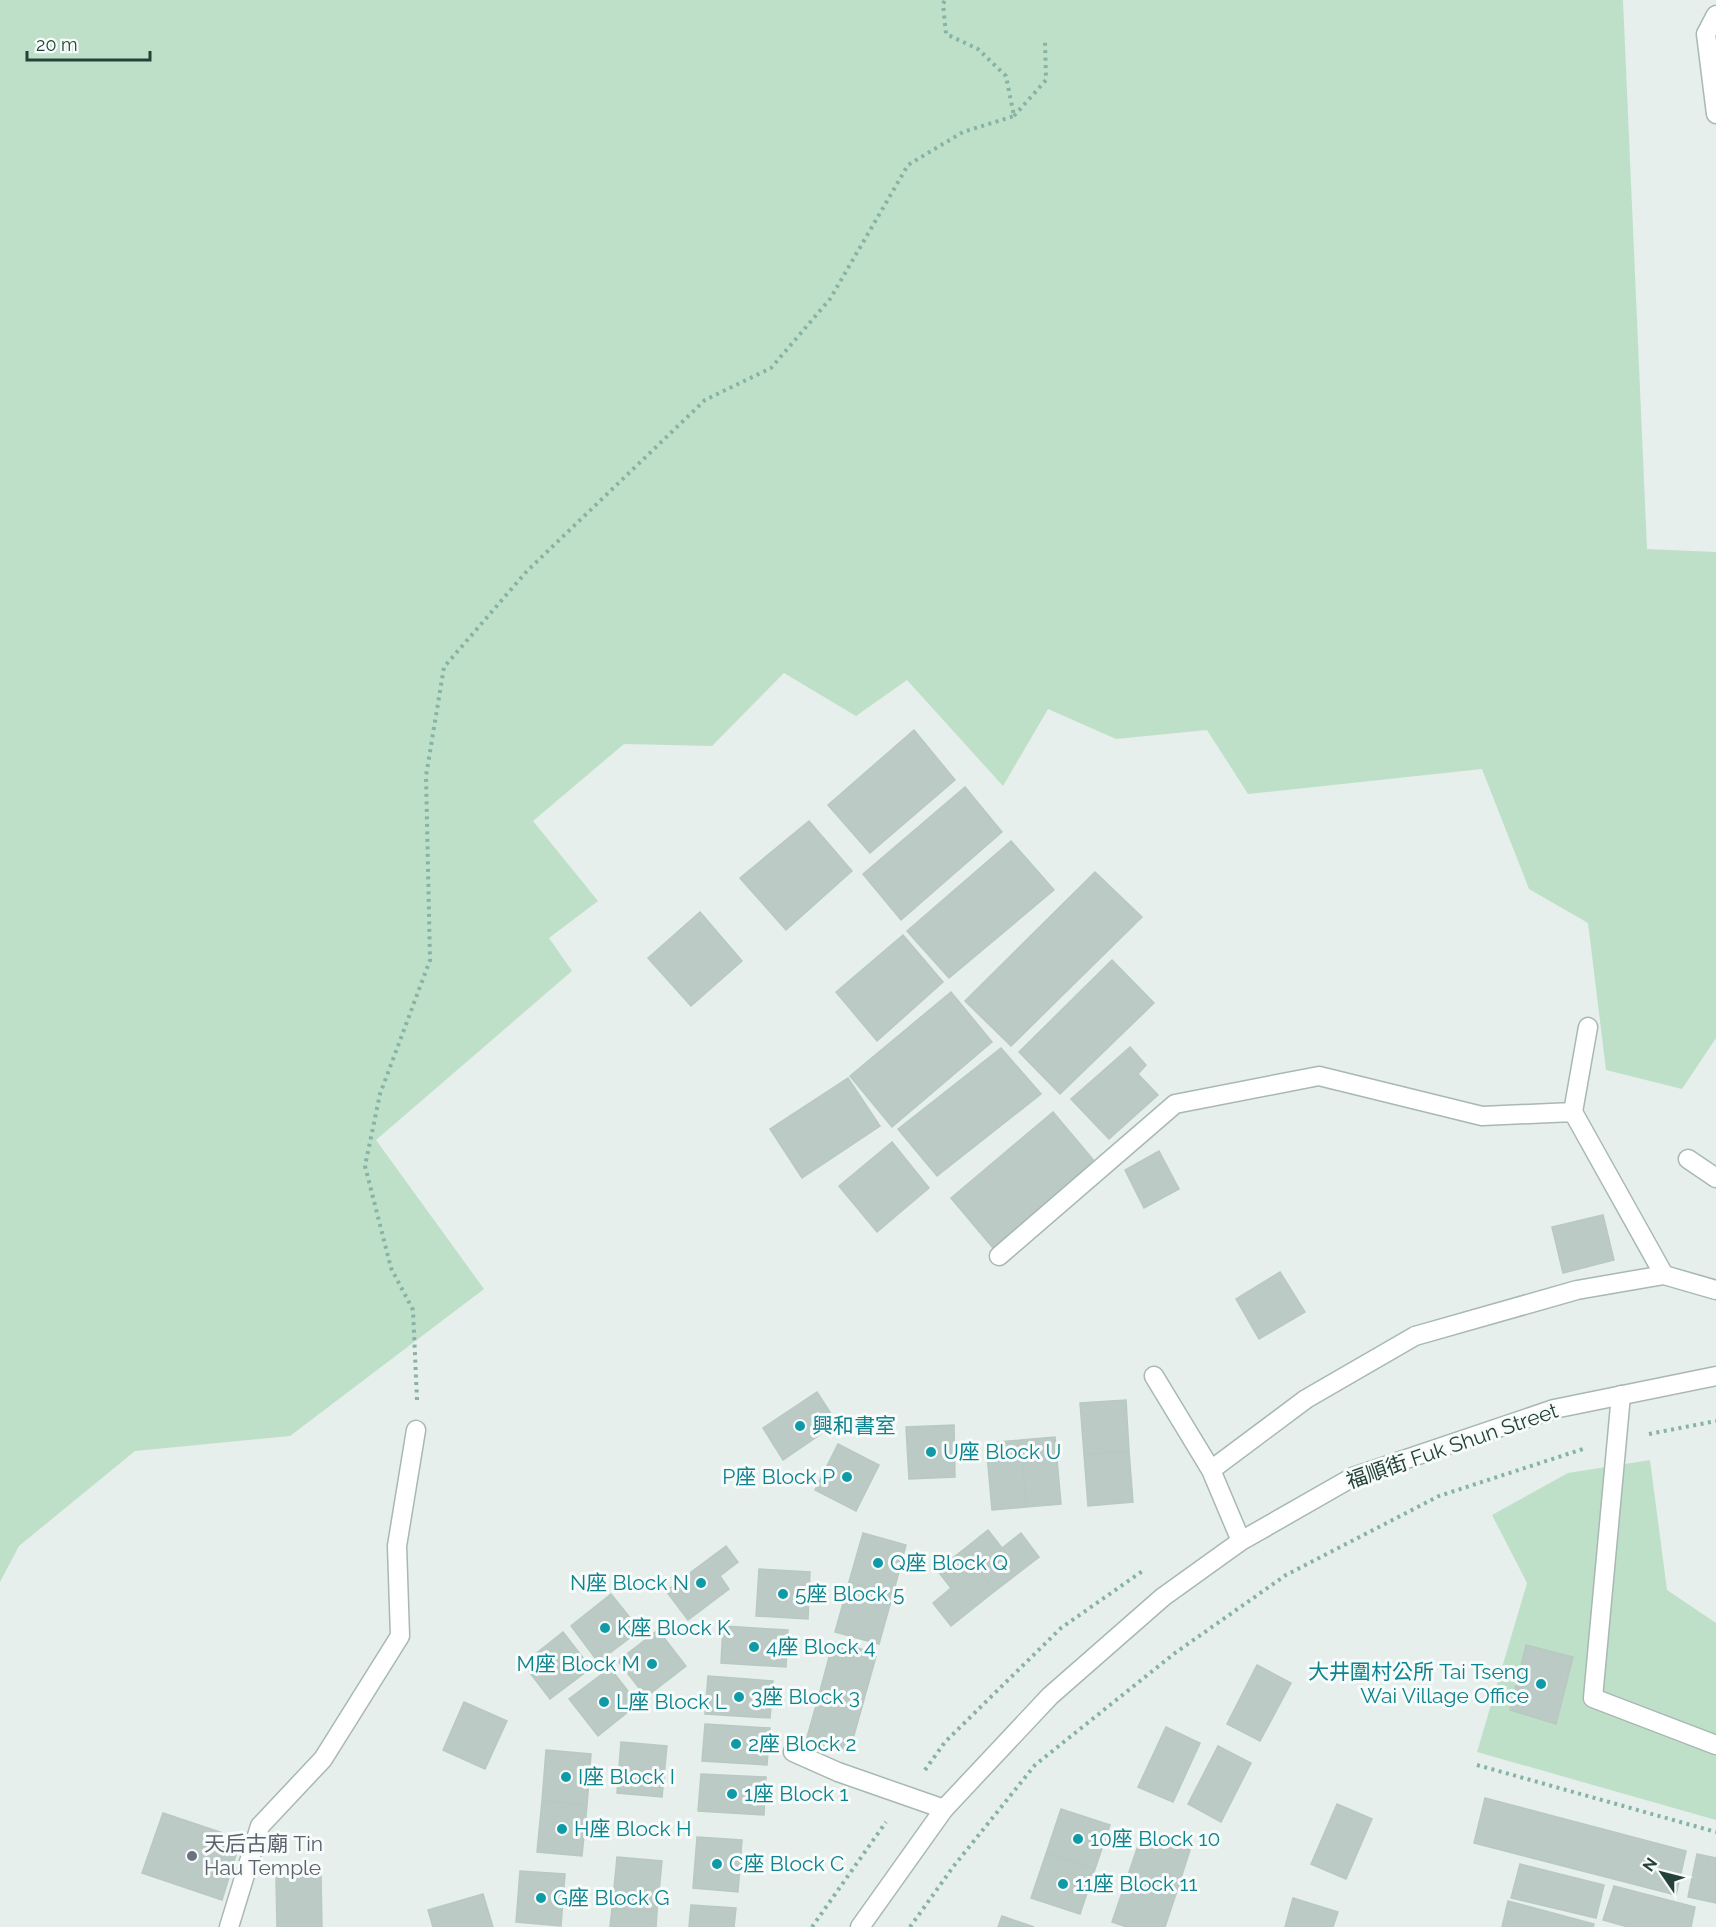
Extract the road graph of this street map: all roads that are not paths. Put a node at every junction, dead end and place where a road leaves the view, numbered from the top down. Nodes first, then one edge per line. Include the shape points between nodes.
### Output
1 (1716, 15) edge
2 (1716, 114) edge
3 (1588, 1027) dead end
4 (1573, 1112) junction
5 (1688, 1159) dead end
6 (1716, 1178) edge
7 (999, 1256) dead end
8 (1664, 1275) junction
9 (1716, 1290) edge
10 (1154, 1376) dead end
11 (1716, 1376) edge
12 (1621, 1395) junction
13 (417, 1430) road end
14 (1211, 1470) junction
15 (1241, 1541) junction
16 (1716, 1745) edge
17 (793, 1752) dead end
18 (944, 1809) junction
19 (229, 1927) edge
20 (860, 1927) edge

1 - 2 street via 1706,34
3 - 4 street
4 - 7 street via 1482,1116 1319,1076 1175,1104
4 - 8 street
5 - 6 street
8 - 9 street
8 - 14 street via 1577,1290 1415,1336 1306,1399
10 - 14 street
11 - 12 street, 福順街 Fuk Shun Street
12 - 15 street, 福順街 Fuk Shun Street via 1554,1409 1353,1477
12 - 16 street via 1593,1698
13 - 19 street via 397,1546 400,1636 323,1759 260,1826
14 - 15 street
15 - 18 street, 福順街 Fuk Shun Street via 1163,1597 1050,1696
17 - 18 street
18 - 20 street, 福順街 Fuk Shun Street

